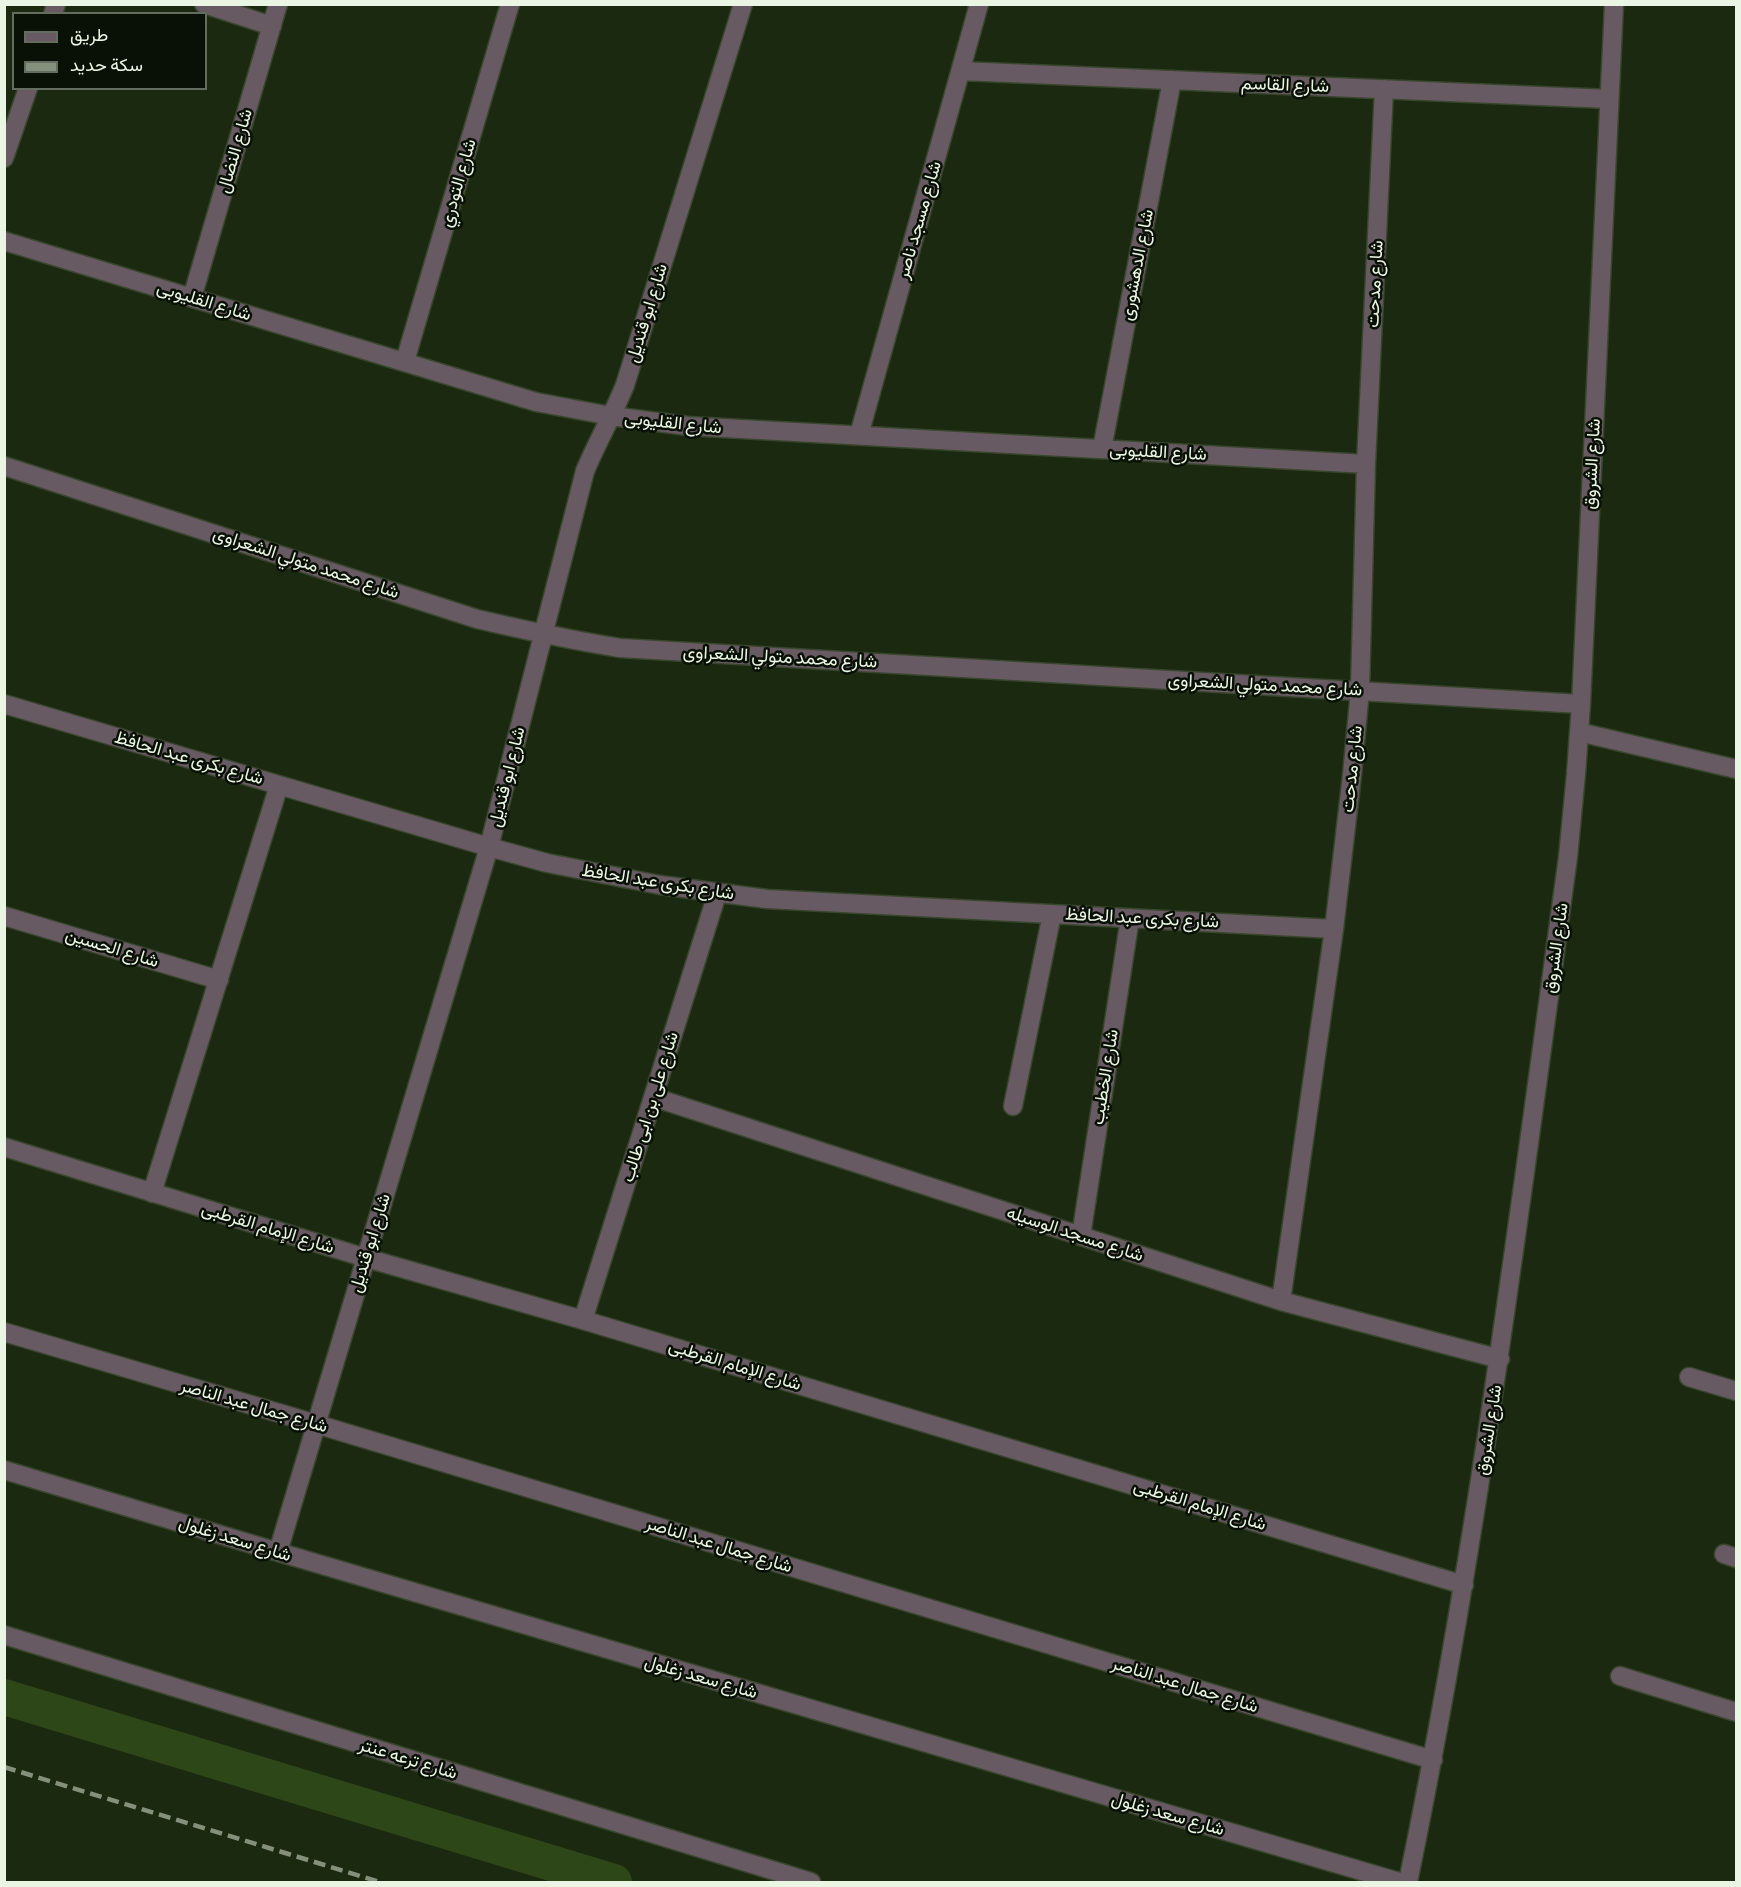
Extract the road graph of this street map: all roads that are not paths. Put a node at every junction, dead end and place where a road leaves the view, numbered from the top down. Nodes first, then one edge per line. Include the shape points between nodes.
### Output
1 (204, 4) edge
2 (278, 4) edge
3 (510, 4) edge
4 (743, 4) edge
5 (979, 4) edge
6 (1614, 4) edge
7 (272, 26) junction
8 (961, 71) junction
9 (1172, 80) junction
10 (1384, 89) junction
11 (27, 90) edge
12 (1609, 99) junction
13 (4, 158) edge
14 (4, 241) edge
15 (192, 297) junction
16 (405, 362) junction
17 (611, 417) junction
18 (859, 435) junction
19 (1102, 449) junction
20 (1366, 464) junction
21 (4, 466) edge
22 (543, 635) junction
23 (1360, 690) junction
24 (4, 704) edge
25 (1581, 704) junction
26 (1579, 732) junction
27 (1737, 769) edge
28 (279, 785) junction
29 (489, 847) junction
30 (717, 894) junction
31 (1052, 914) junction
32 (4, 916) edge
33 (1130, 918) junction
34 (1334, 928) junction
35 (219, 980) junction
36 (653, 1097) junction
37 (1013, 1106) dead end
38 (4, 1148) edge
39 (152, 1193) junction
40 (1081, 1236) junction
41 (366, 1258) junction
42 (1281, 1301) junction
43 (583, 1320) junction
44 (4, 1332) edge
45 (1500, 1359) junction
46 (1689, 1377) dead end
47 (1737, 1391) edge
48 (316, 1424) junction
49 (4, 1470) edge
50 (278, 1552) junction
51 (1464, 1585) junction
52 (4, 1635) edge
53 (1620, 1676) dead end
54 (1737, 1712) edge
55 (1433, 1760) junction
56 (811, 1882) edge
57 (1399, 1882) edge
58 (1408, 1882) edge

1 - 7 street
2 - 7 street, شارع النضال
3 - 16 street, شارع التودري
4 - 17 street, شارع ابو قنديل via 625,386
5 - 8 street, شارع مسجد ناصر
6 - 12 street, شارع الشروق
7 - 15 street, شارع النضال
8 - 9 street, شارع القاسم
8 - 18 street, شارع مسجد ناصر
9 - 10 street, شارع القاسم
9 - 19 street, شارع الدهشورى
10 - 12 street, شارع القاسم
10 - 20 street, شارع مدحت
11 - 13 street
12 - 25 street, شارع الشروق
14 - 15 street, شارع القليوبى
15 - 16 street, شارع القليوبى
16 - 17 street, شارع القليوبى via 536,402
17 - 18 street, شارع القليوبى via 687,426
17 - 22 street, شارع ابو قنديل via 585,471
18 - 19 street, شارع القليوبى
19 - 20 street, شارع القليوبى
20 - 23 street, شارع مدحت
21 - 22 street, شارع محمد متولي الشعراوى via 477,619
22 - 23 street, شارع محمد متولي الشعراوى via 620,648
22 - 29 street, شارع ابو قنديل
23 - 25 street, شارع محمد متولي الشعراوى
23 - 34 street, شارع مدحت
24 - 28 street, شارع بكرى عبد الحافظ
25 - 26 street, شارع الشروق
26 - 27 street
26 - 45 street, شارع الشروق via 1568,856
28 - 29 street, شارع بكرى عبد الحافظ
28 - 35 street
29 - 30 street, شارع بكرى عبد الحافظ via 603,875
29 - 41 street, شارع ابو قنديل
30 - 31 street, شارع بكرى عبد الحافظ
30 - 36 street, شارع على بن ابى طالب
31 - 33 street, شارع بكرى عبد الحافظ
31 - 37 street
32 - 35 street, شارع الحسين
33 - 34 street, شارع بكرى عبد الحافظ
33 - 40 street, شارع الخطيب
34 - 42 street, شارع مدحت
35 - 39 street
36 - 40 street, شارع مسجد الوسيله
36 - 43 street, شارع على بن ابى طالب
38 - 39 street, شارع الإمام القرطبى
39 - 41 street, شارع الإمام القرطبى
40 - 42 street, شارع مسجد الوسيله
41 - 43 street, شارع الإمام القرطبى
41 - 48 street, شارع ابو قنديل
42 - 45 street, شارع مسجد الوسيله
43 - 51 street, شارع الإمام القرطبى
44 - 48 street, شارع جمال عبد الناصر
45 - 51 street, شارع الشروق
46 - 47 street
48 - 50 street, شارع ابو قنديل
48 - 55 street, شارع جمال عبد الناصر
49 - 50 street, شارع سعد زغلول
50 - 57 street, شارع سعد زغلول
51 - 55 street, شارع الشروق
52 - 56 street, شارع ترعه عنتر
53 - 54 street
55 - 58 street, شارع الشروق

